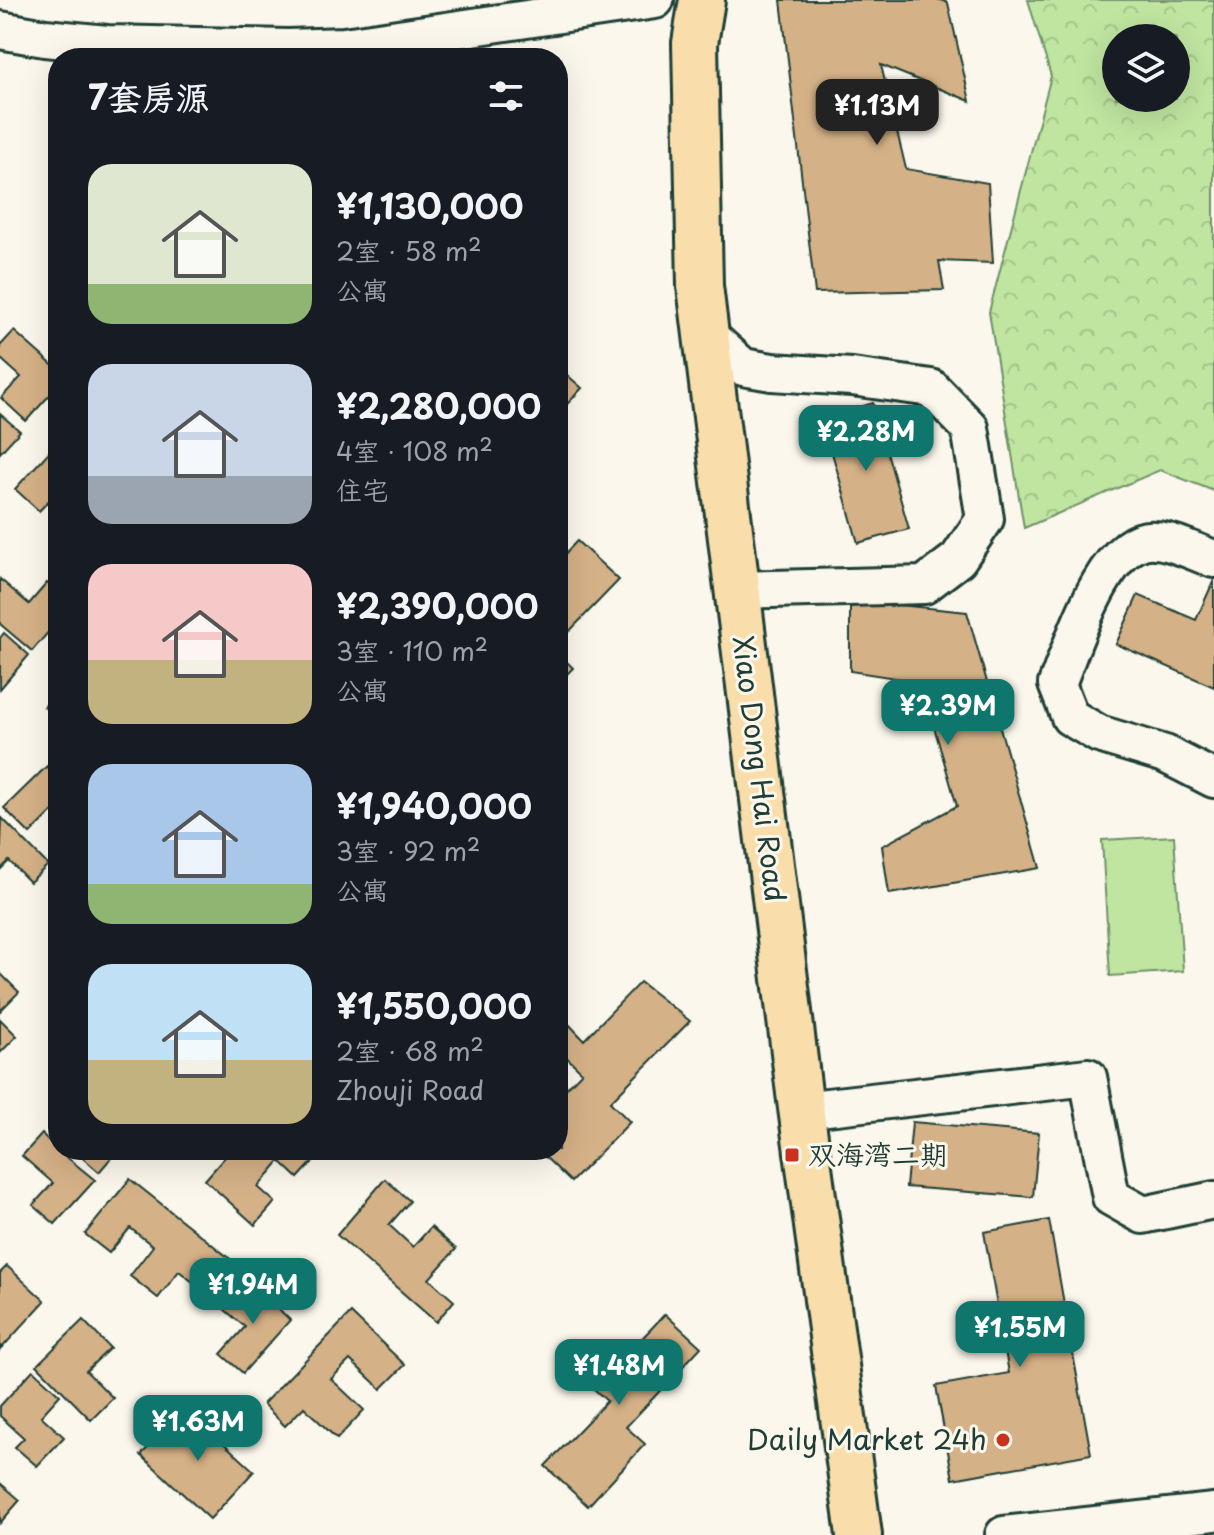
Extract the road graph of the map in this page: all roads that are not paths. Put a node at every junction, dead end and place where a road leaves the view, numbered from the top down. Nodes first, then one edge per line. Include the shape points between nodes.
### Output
1 (655, 0) edge
2 (702, 0) edge
3 (504, 11) edge
4 (0, 30) edge
5 (705, 333) junction
6 (1214, 559) edge
7 (737, 590) junction
8 (1214, 779) edge
9 (801, 1110) junction
10 (1214, 1200) edge
11 (1214, 1512) edge
12 (859, 1535) edge
13 (1004, 1535) edge

1 - 3 street
2 - 5 main road, Xiao Dong Hai Road via 695,43
3 - 4 street via 344,46 107,44
5 - 7 main road, Xiao Dong Hai Road
5 - 7 street via 743,367 931,388 970,428 985,519 958,559 924,585
6 - 8 street via 1153,539 1125,550 1099,580 1057,684 1070,717 1099,734 1165,754
7 - 9 main road, Xiao Dong Hai Road
9 - 10 street via 1088,1077 1111,1197 1143,1215
9 - 12 main road, Xiao Dong Hai Road
11 - 13 street

